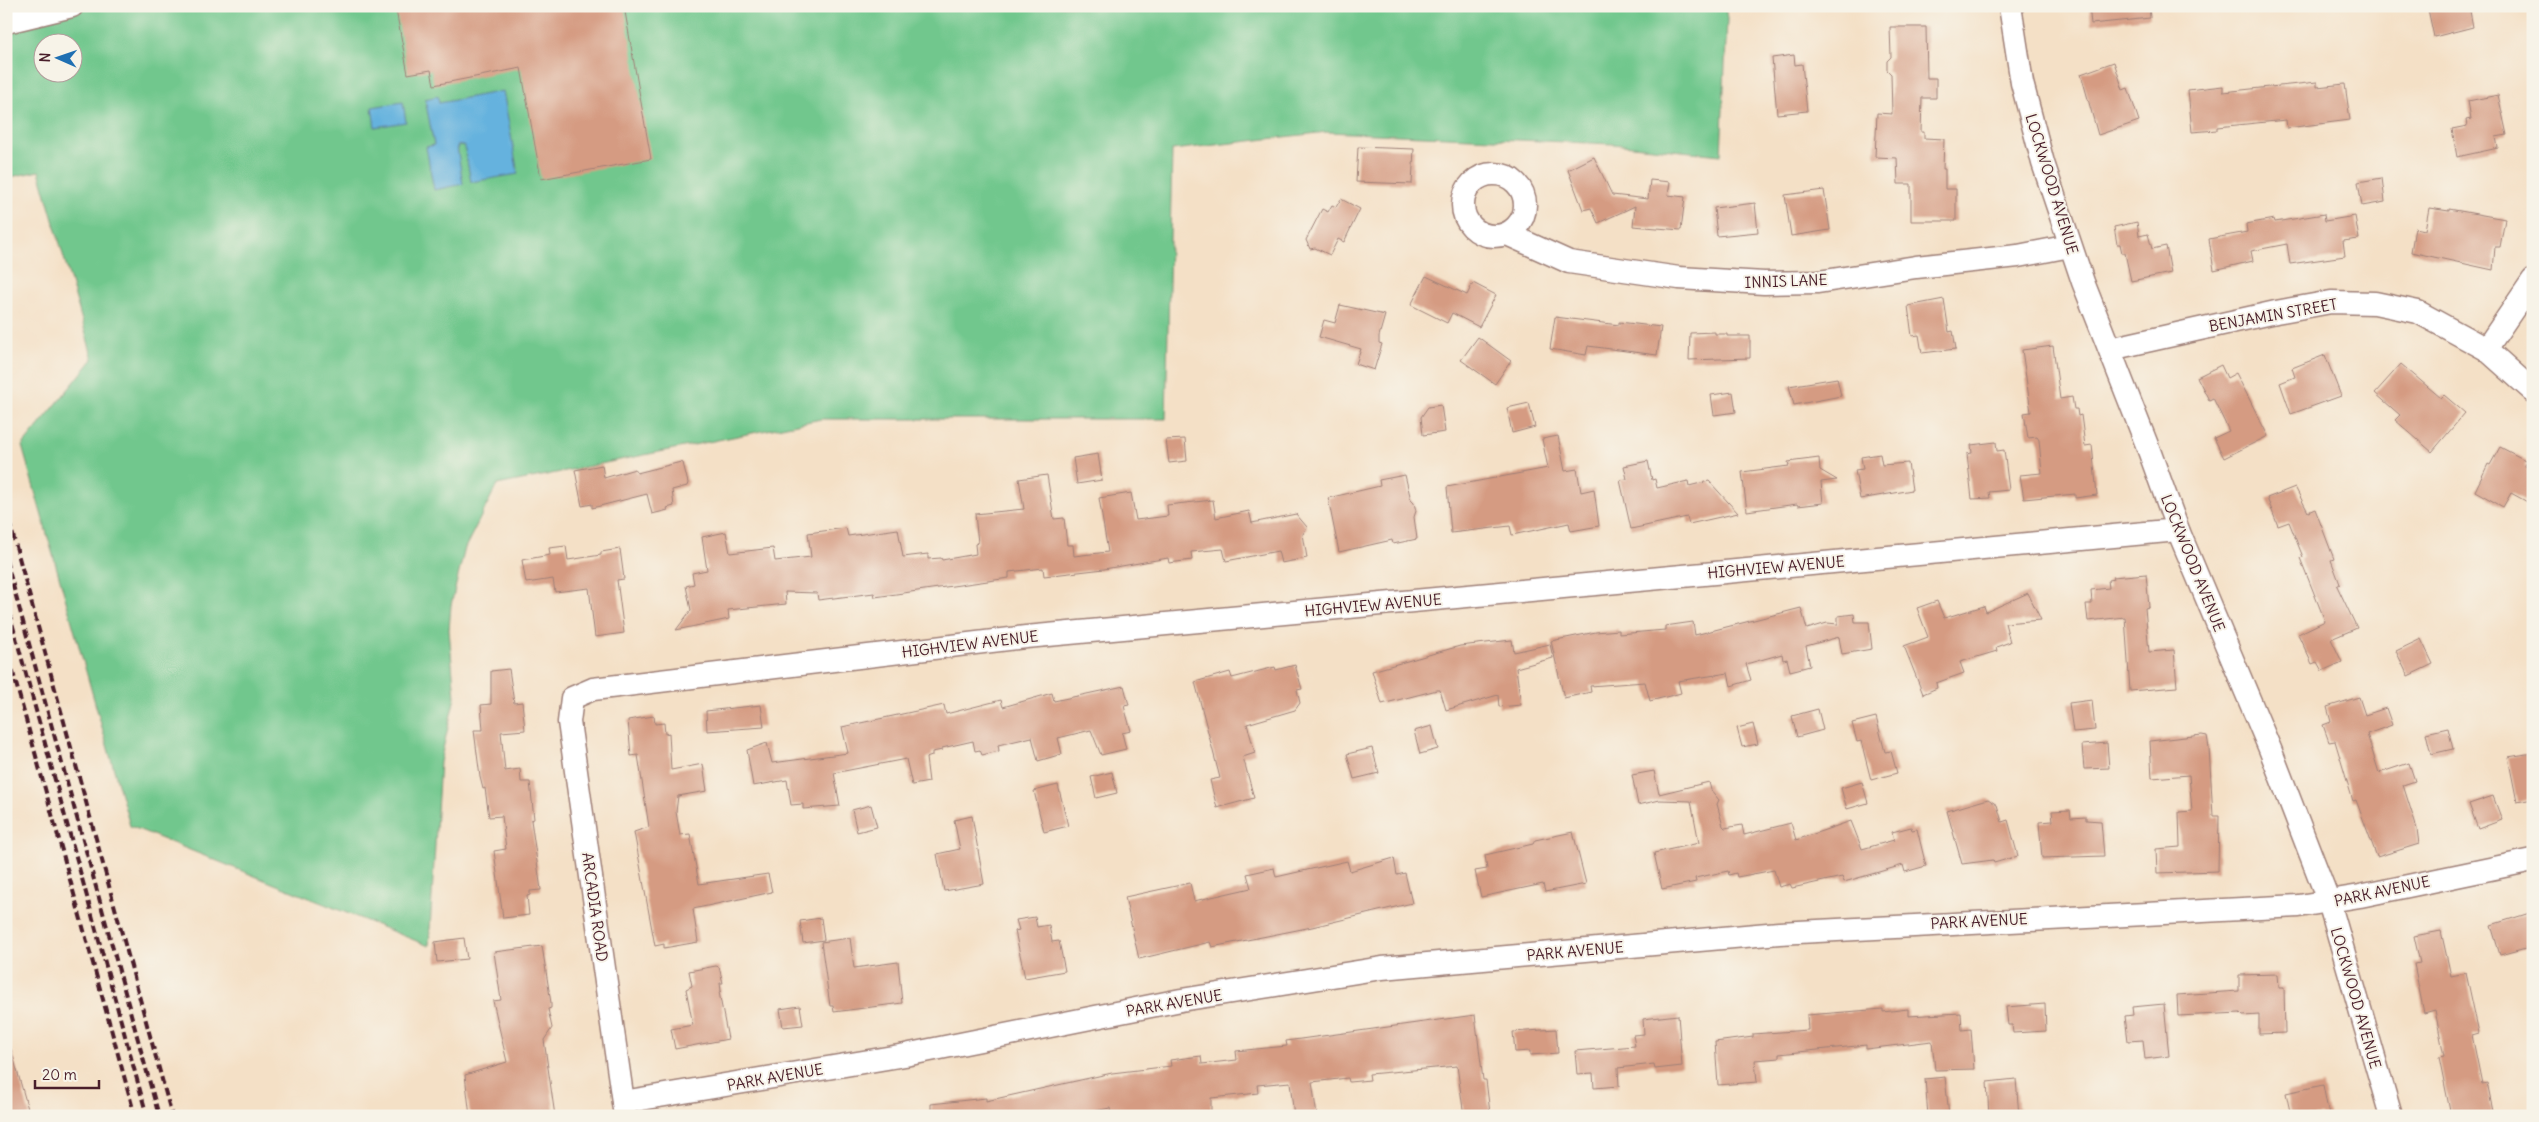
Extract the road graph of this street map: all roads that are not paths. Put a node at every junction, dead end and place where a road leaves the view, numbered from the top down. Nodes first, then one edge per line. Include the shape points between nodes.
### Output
1 (72, 6) edge
2 (2010, 6) edge
3 (6, 22) edge
4 (1507, 234) dead end
5 (2070, 246) junction
6 (2533, 280) edge
7 (2110, 349) junction
8 (2486, 349) junction
9 (2533, 391) edge
10 (2178, 530) junction
11 (572, 698) joint
12 (2533, 860) edge
13 (2329, 902) junction
14 (624, 1109) edge
15 (2391, 1116) edge

1 - 3 street
2 - 5 street, LOCKWOOD AVENUE via 2022,83
4 - 5 street, INNIS LANE via 1569,262 1679,278 1764,283 1818,282 2018,256
5 - 7 street, LOCKWOOD AVENUE
6 - 8 street
7 - 8 street, BENJAMIN STREET via 2331,302 2375,303 2418,312
7 - 10 street, LOCKWOOD AVENUE
8 - 9 street, BENJAMIN STREET
10 - 11 street, HIGHVIEW AVENUE via 1026,637 593,689
10 - 13 street, LOCKWOOD AVENUE via 2270,749
11 - 14 street, ARCADIA ROAD via 569,722
12 - 13 street, PARK AVENUE
13 - 14 street, PARK AVENUE via 1779,932 1382,968 1180,1000
13 - 15 street, LOCKWOOD AVENUE

